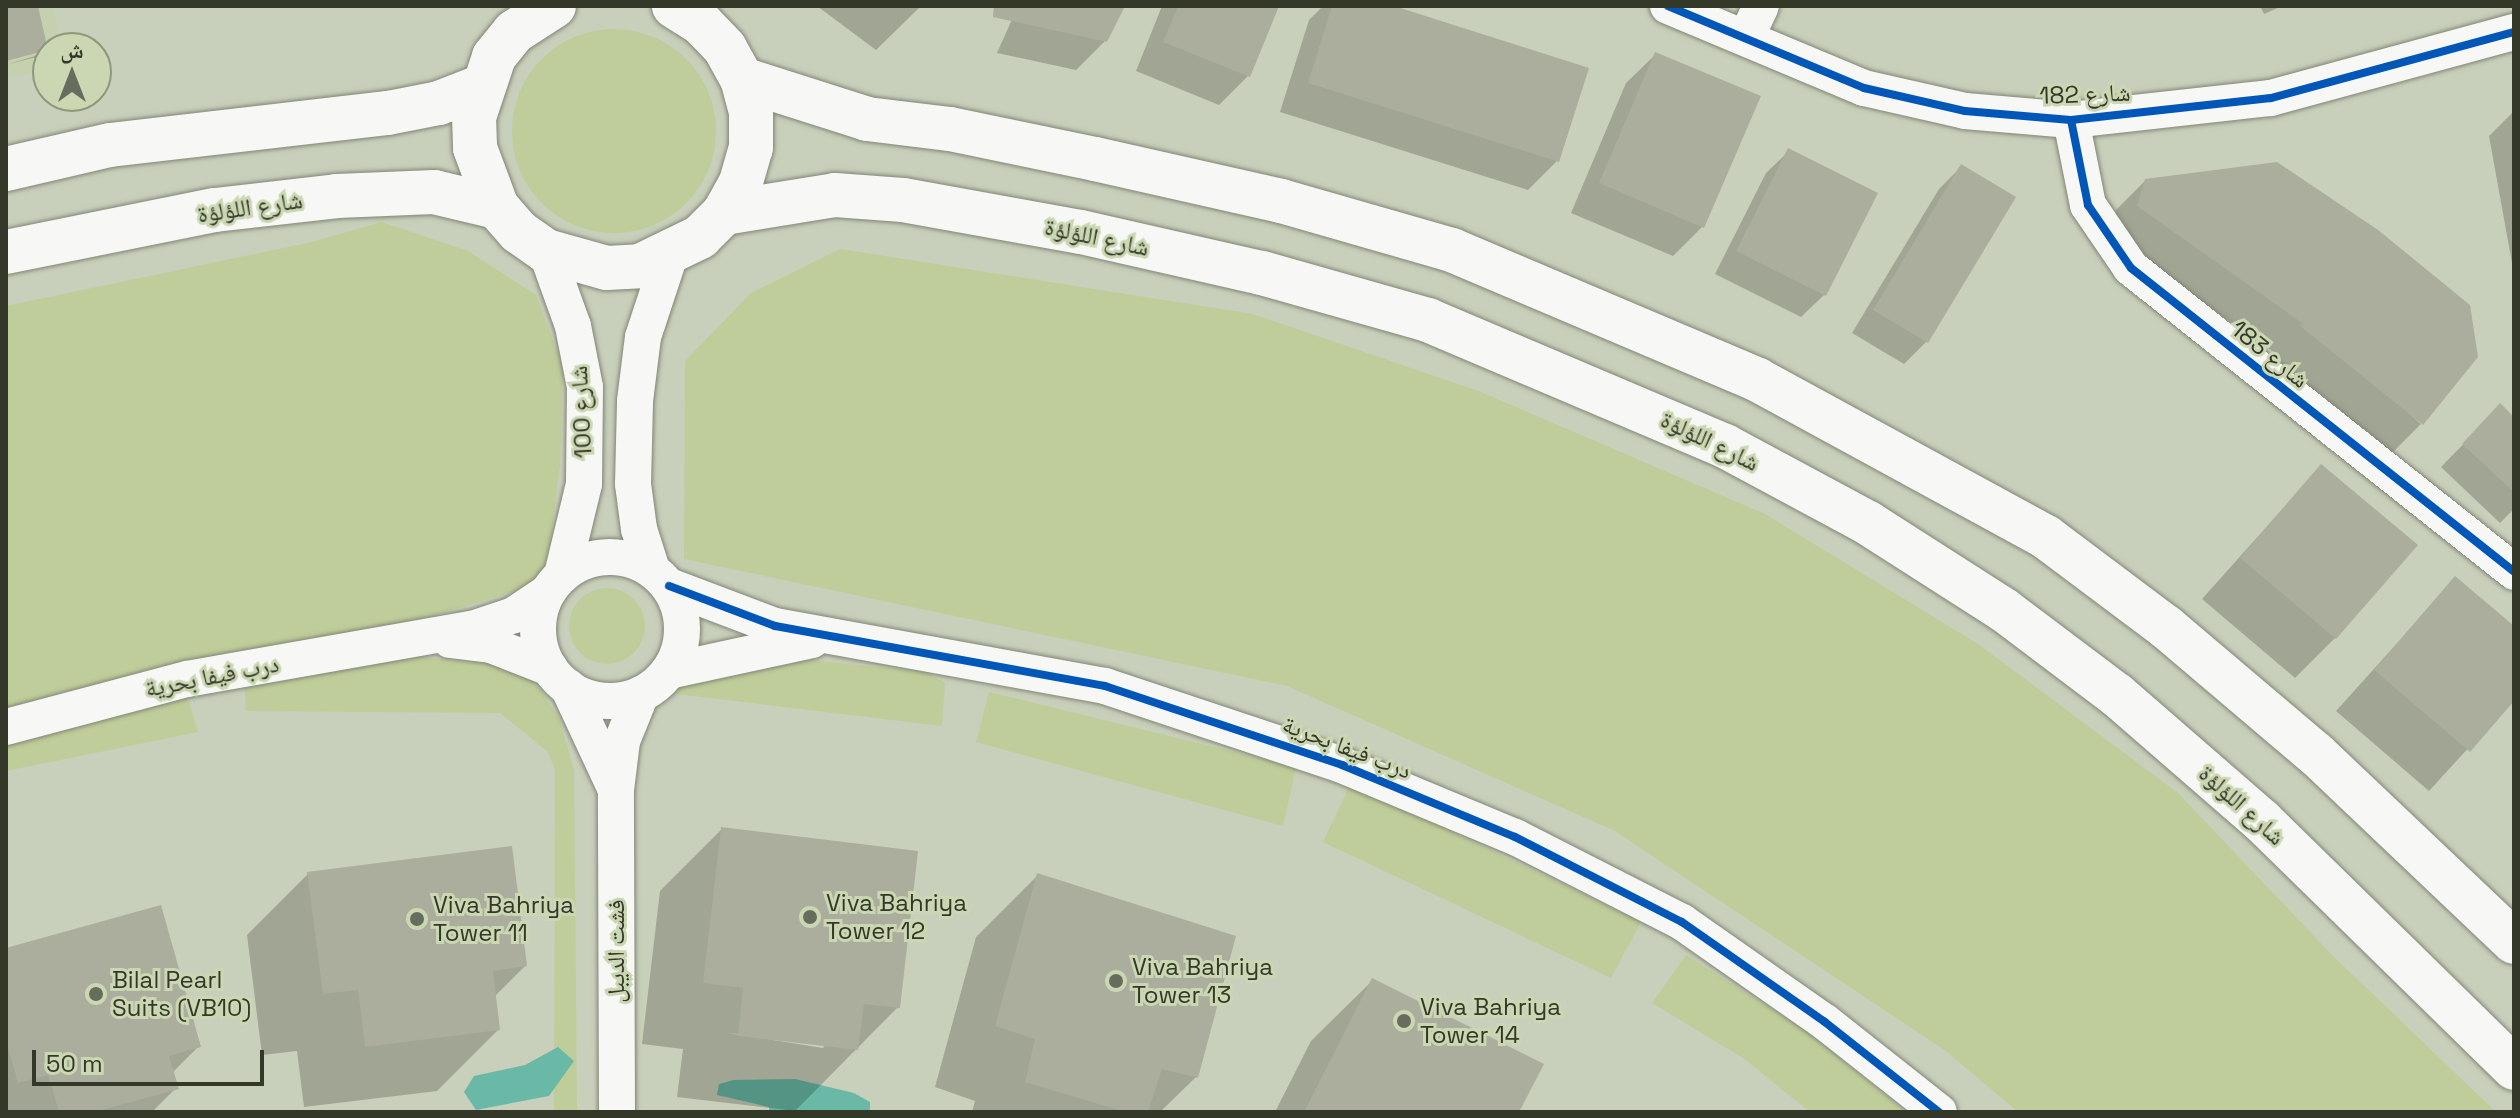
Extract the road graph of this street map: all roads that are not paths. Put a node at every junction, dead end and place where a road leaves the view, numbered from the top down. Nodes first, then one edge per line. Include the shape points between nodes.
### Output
1 (674, 6) edge
2 (1668, 6) edge
3 (1761, 6) edge
4 (547, 8) edge
5 (2514, 32) edge
6 (1746, 38) junction
7 (742, 79) junction
8 (480, 87) junction
9 (2071, 120) junction
10 (6, 169) edge
11 (497, 207) junction
12 (724, 213) junction
13 (546, 251) junction
14 (6, 252) edge
15 (670, 255) junction
16 (2514, 572) edge
17 (660, 578) junction
18 (555, 584) junction
19 (420, 638) junction
20 (826, 638) junction
21 (669, 671) junction
22 (559, 678) junction
23 (641, 694) junction
24 (6, 727) edge
25 (616, 790) junction
26 (2514, 942) edge
27 (2514, 1068) edge
28 (617, 1112) edge
29 (1939, 1112) edge

1 - 7 main road via 701,23 725,48
2 - 6 street, شارع 182
3 - 6 street
4 - 8 main road via 500,49
5 - 9 street, شارع 182 via 2271,98
6 - 9 street, شارع 182 via 1864,88 1965,111
7 - 12 main road via 751,112 751,148
7 - 26 main road via 829,110 1095,159 1281,201 1452,250 1758,380 2046,537 2166,627 2316,754
8 - 10 main road via 439,103 388,113 110,145
8 - 11 main road via 475,148
9 - 16 street, شارع 183 via 2088,205 2131,268
11 - 13 main road
11 - 14 main road, شارع اللؤلؤة via 434,192 337,196 215,210
12 - 15 main road via 700,237
12 - 27 main road, شارع اللؤلؤة via 835,195 903,200 1081,232 1262,273 1428,320 1725,446 1893,539 2004,610 2117,695 2262,821
13 - 15 main road via 607,268
13 - 18 street, شارع 100 via 573,326 585,387 584,484
15 - 17 street, شارع 100 via 643,337 635,401 633,484 639,529
17 - 18 street via 630,560 606,557 583,562
17 - 20 street, درب فيفا بحرية via 738,616
17 - 21 street via 683,629
18 - 19 street, درب فيفا بحرية via 514,615
18 - 22 street via 538,631
19 - 22 street, درب فيفا بحرية via 491,645
19 - 24 street, درب فيفا بحرية via 187,679
20 - 21 street, درب فيفا بحرية
20 - 29 street, درب فيفا بحرية via 1146,698 1342,765 1515,837 1682,922 1825,1022
21 - 23 street
22 - 23 street via 604,700
22 - 25 street, فشت الديبل
23 - 25 street, فشت الديبل via 622,741
25 - 28 street, فشت الديبل

